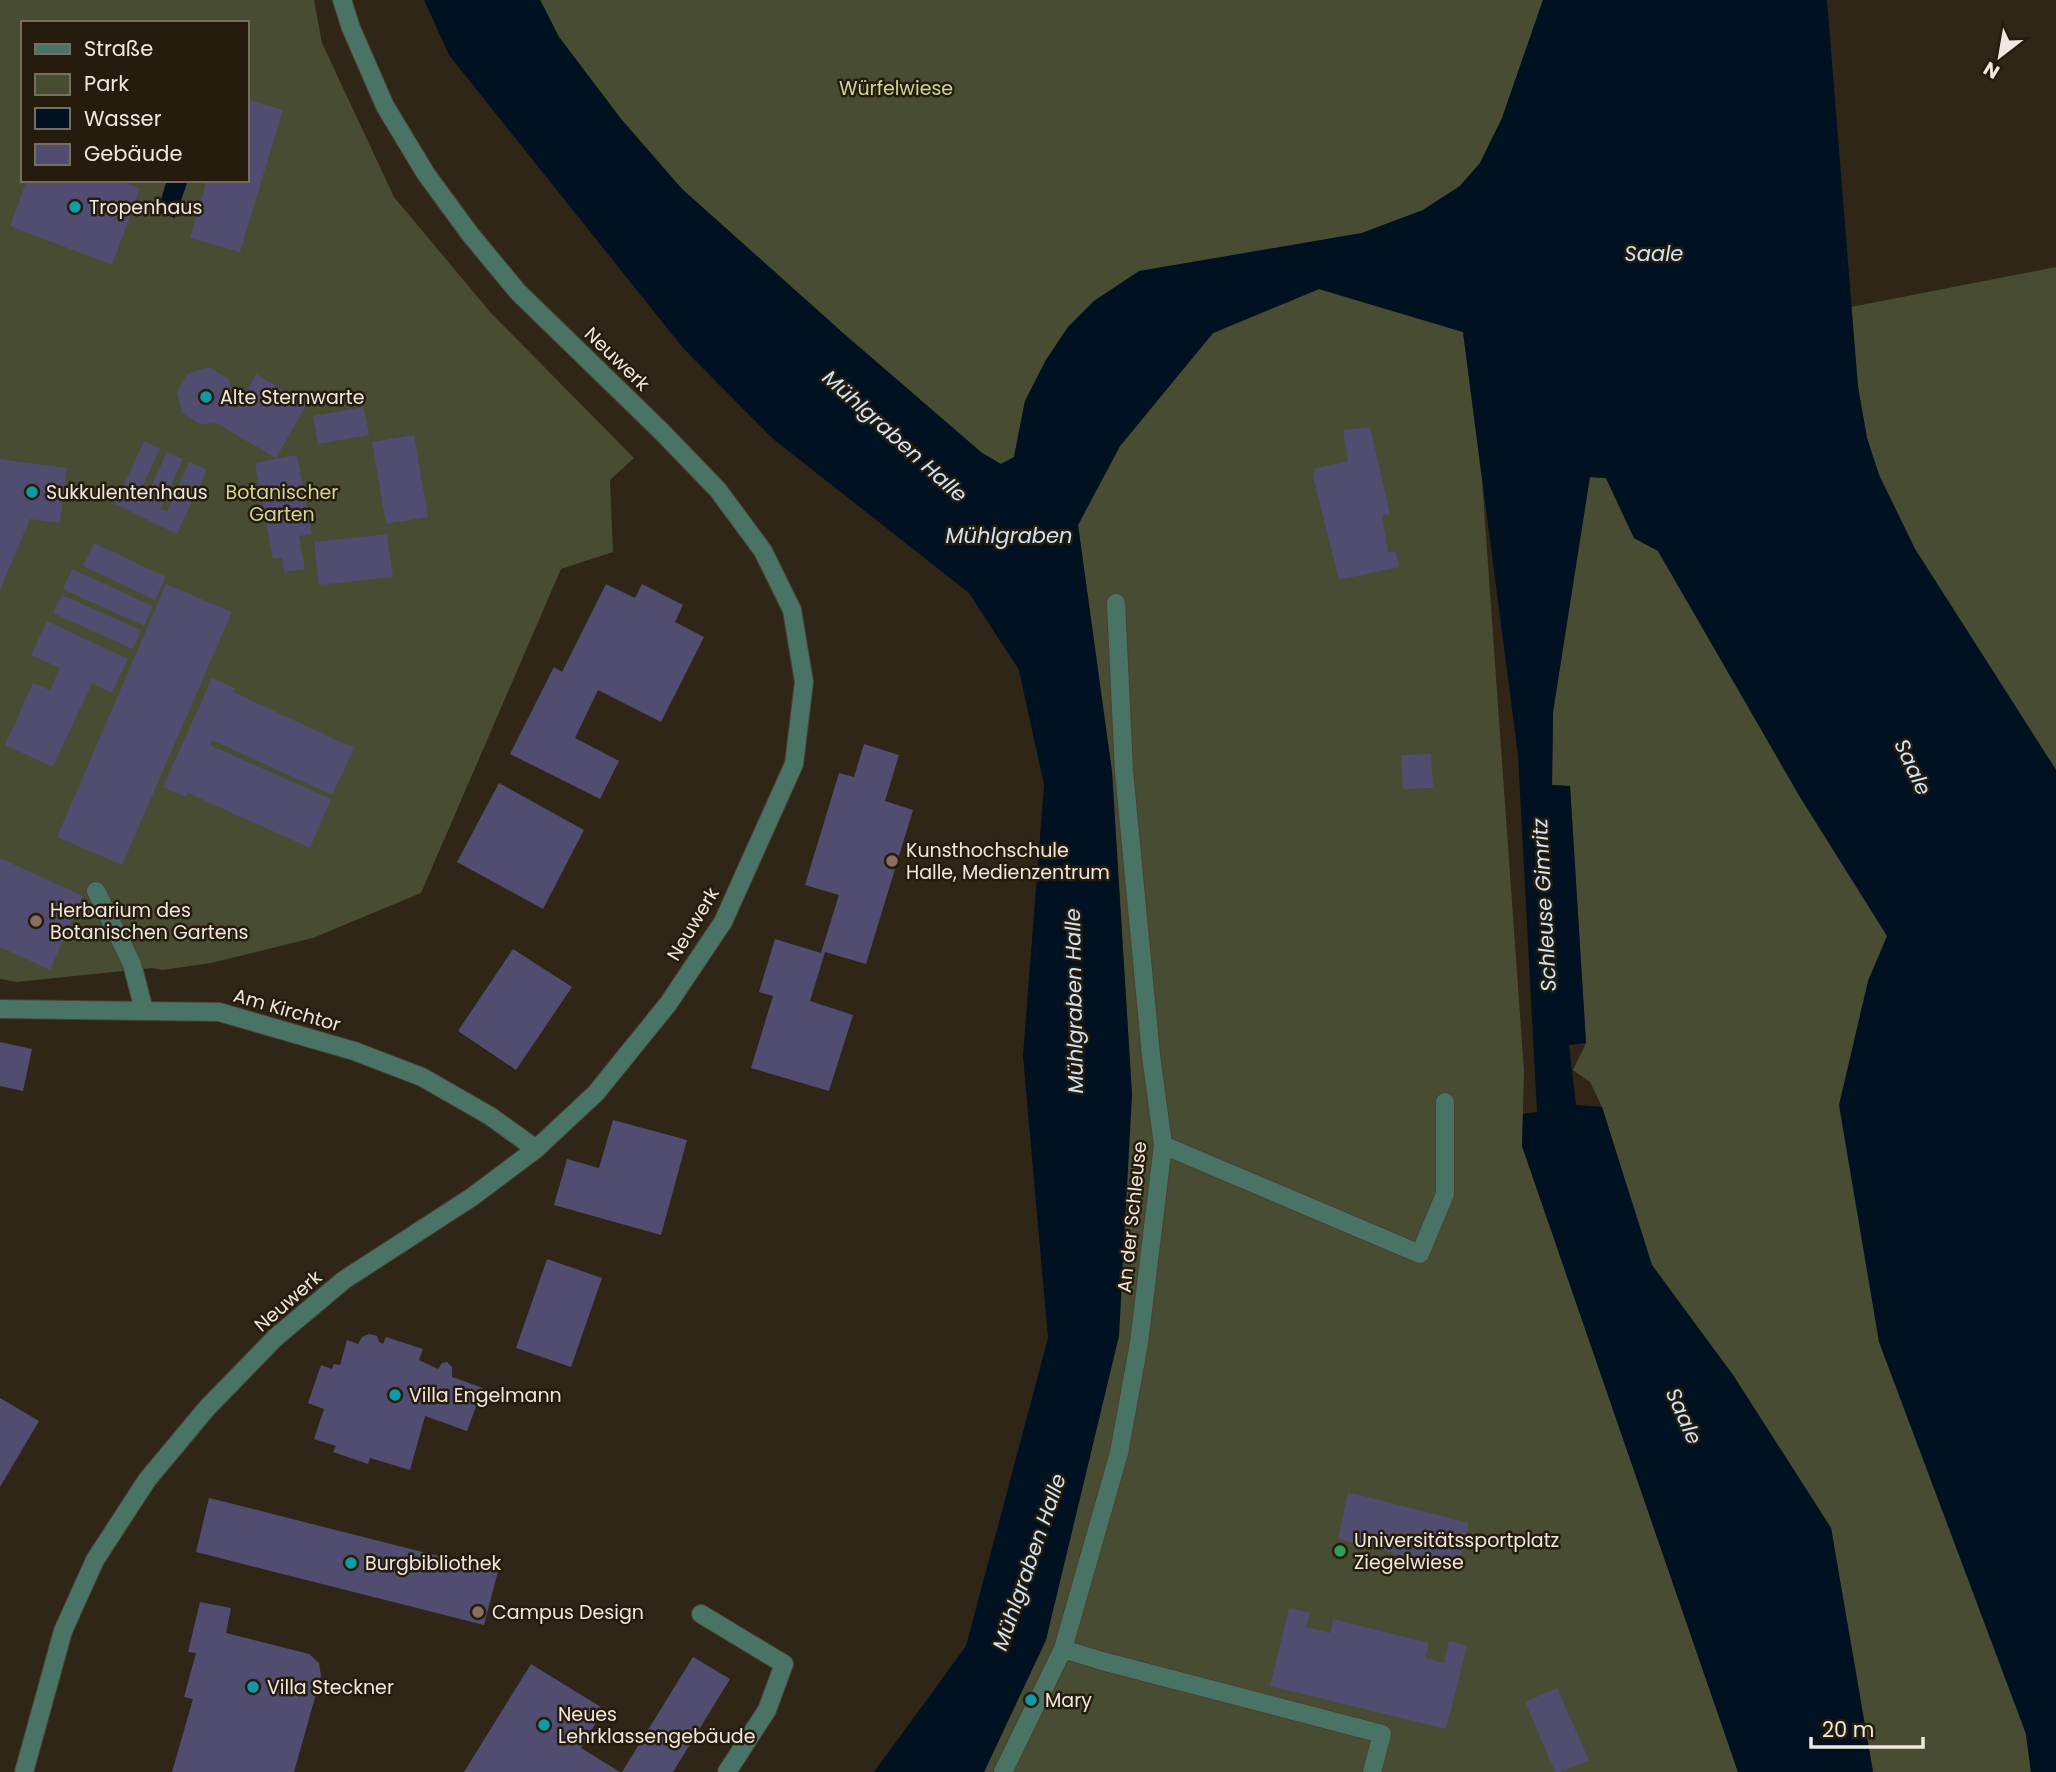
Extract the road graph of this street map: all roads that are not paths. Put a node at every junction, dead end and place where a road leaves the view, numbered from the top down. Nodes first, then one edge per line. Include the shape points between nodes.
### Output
1 (342, 0) edge
2 (1116, 603) dead end
3 (96, 891) dead end
4 (0, 1009) edge
5 (144, 1010) junction
6 (1445, 1102) dead end
7 (1163, 1145) junction
8 (536, 1149) junction
9 (701, 1614) dead end
10 (1063, 1649) junction
11 (24, 1772) edge
12 (727, 1772) edge
13 (1003, 1772) edge
14 (1372, 1772) edge

1 - 8 street, Neuwerk via 385,106 448,204 518,292 718,490 763,551 792,610 804,682 794,764 723,922 667,1004 596,1093
2 - 7 street, An der Schleuse via 1124,771
3 - 5 street via 132,964
4 - 5 street, Am Kirchtor
5 - 8 street, Am Kirchtor via 219,1012 354,1051 422,1077
6 - 7 street via 1445,1194 1420,1254
7 - 10 street, An der Schleuse via 1139,1343 1119,1453
8 - 11 street, Neuwerk via 472,1197 344,1280 265,1348 155,1469 95,1560 63,1631
9 - 12 street via 784,1664 767,1710
10 - 13 street, An der Schleuse
10 - 14 street via 1381,1734

